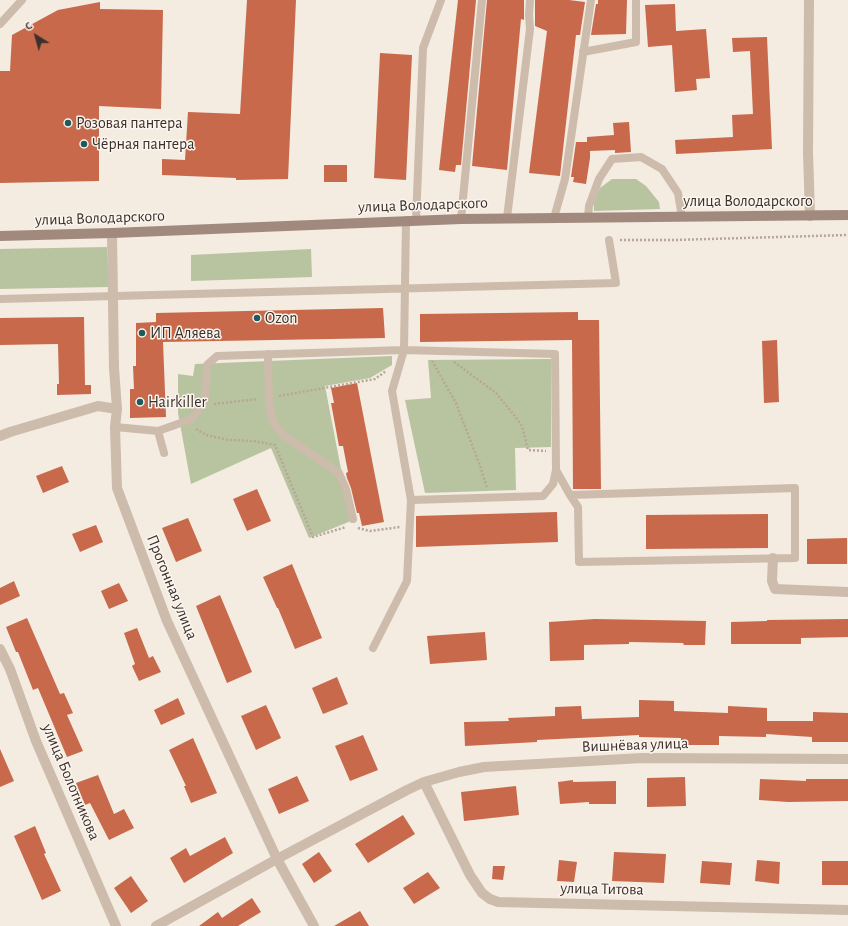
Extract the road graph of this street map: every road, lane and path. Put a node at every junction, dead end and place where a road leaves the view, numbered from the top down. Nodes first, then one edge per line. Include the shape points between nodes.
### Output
1 (22, 0) edge
2 (441, 0) edge
3 (482, 0) edge
4 (530, 0) edge
5 (591, 0) edge
6 (636, 0) edge
7 (809, 0) edge
8 (0, 24) edge
9 (583, 52) junction
10 (848, 215) edge
11 (810, 216) junction
12 (588, 217) junction
13 (682, 217) junction
14 (460, 218) junction
15 (508, 218) junction
16 (554, 218) junction
17 (411, 220) junction
18 (112, 233) junction
19 (848, 235) edge
20 (0, 236) edge
21 (609, 240) joint
22 (405, 287) junction
23 (114, 295) junction
24 (0, 298) edge
25 (404, 350) junction
26 (425, 351) junction
27 (268, 354) junction
28 (452, 361) dead end
29 (400, 362) junction
30 (269, 398) junction
31 (201, 405) junction
32 (117, 409) junction
33 (192, 419) junction
34 (115, 427) junction
35 (158, 431) junction
36 (0, 436) edge
37 (556, 451) junction
38 (164, 453) dead end
39 (556, 470) junction
40 (570, 495) junction
41 (488, 498) junction
42 (411, 500) junction
43 (352, 522) joint
44 (410, 525) junction
45 (357, 527) dead end
46 (773, 558) junction
47 (848, 592) edge
48 (373, 648) dead end
49 (0, 649) edge
50 (848, 759) edge
51 (424, 782) junction
52 (277, 859) junction
53 (848, 910) edge
54 (116, 926) edge
55 (156, 926) edge
56 (314, 926) edge

1 - 8 lane
2 - 17 lane via 423,48
3 - 14 lane
4 - 15 lane via 530,29
5 - 9 lane
6 - 9 lane via 636,42
7 - 11 street
9 - 16 lane via 565,179
10 - 11 main road, улица Володарского
11 - 13 main road, улица Володарского
12 - 13 main road, улица Володарского
12 - 13 lane via 589,206 599,179 612,159 641,157 662,169 678,193
12 - 16 main road, улица Володарского
14 - 15 main road, улица Володарского
14 - 17 main road, улица Володарского
15 - 16 main road, улица Володарского
17 - 18 main road, улица Володарского
17 - 22 lane
18 - 20 main road, улица Володарского
18 - 23 street, Прогонная улица
19 - 21 path
21 - 22 lane via 616,283
22 - 23 lane
22 - 25 lane
23 - 24 lane
23 - 32 street, Прогонная улица
25 - 26 lane
25 - 27 lane
25 - 29 lane
26 - 37 lane via 555,354
26 - 41 path via 456,403 479,463
27 - 30 lane
27 - 31 lane via 217,356 207,365 205,399
28 - 37 path via 496,393 514,414 522,426 528,450
29 - 30 path via 375,379
29 - 42 lane via 392,391
30 - 31 path
30 - 43 lane via 273,422 282,434 340,473 346,488
31 - 33 lane
32 - 34 street, Прогонная улица
32 - 36 street via 98,406
33 - 35 lane
33 - 43 path via 196,429 206,435 275,445 313,537
34 - 35 lane
34 - 52 street, Прогонная улица via 117,488 168,621
35 - 38 lane
37 - 39 lane
39 - 40 lane
39 - 41 lane via 553,484 543,496
40 - 46 lane via 578,507 579,562
40 - 46 lane via 795,488 795,558
41 - 42 lane
42 - 44 lane
44 - 45 path via 370,531
44 - 48 lane via 407,581
46 - 47 street via 772,581 775,589
49 - 54 street, улица Болотникова via 10,669 36,741
50 - 51 street, Вишнёвая улица via 634,758 484,767
51 - 52 street, Вишнёвая улица
51 - 53 street, улица Титова via 470,875 482,893 498,902
52 - 55 street, Вишнёвая улица
52 - 56 street, Прогонная улица

